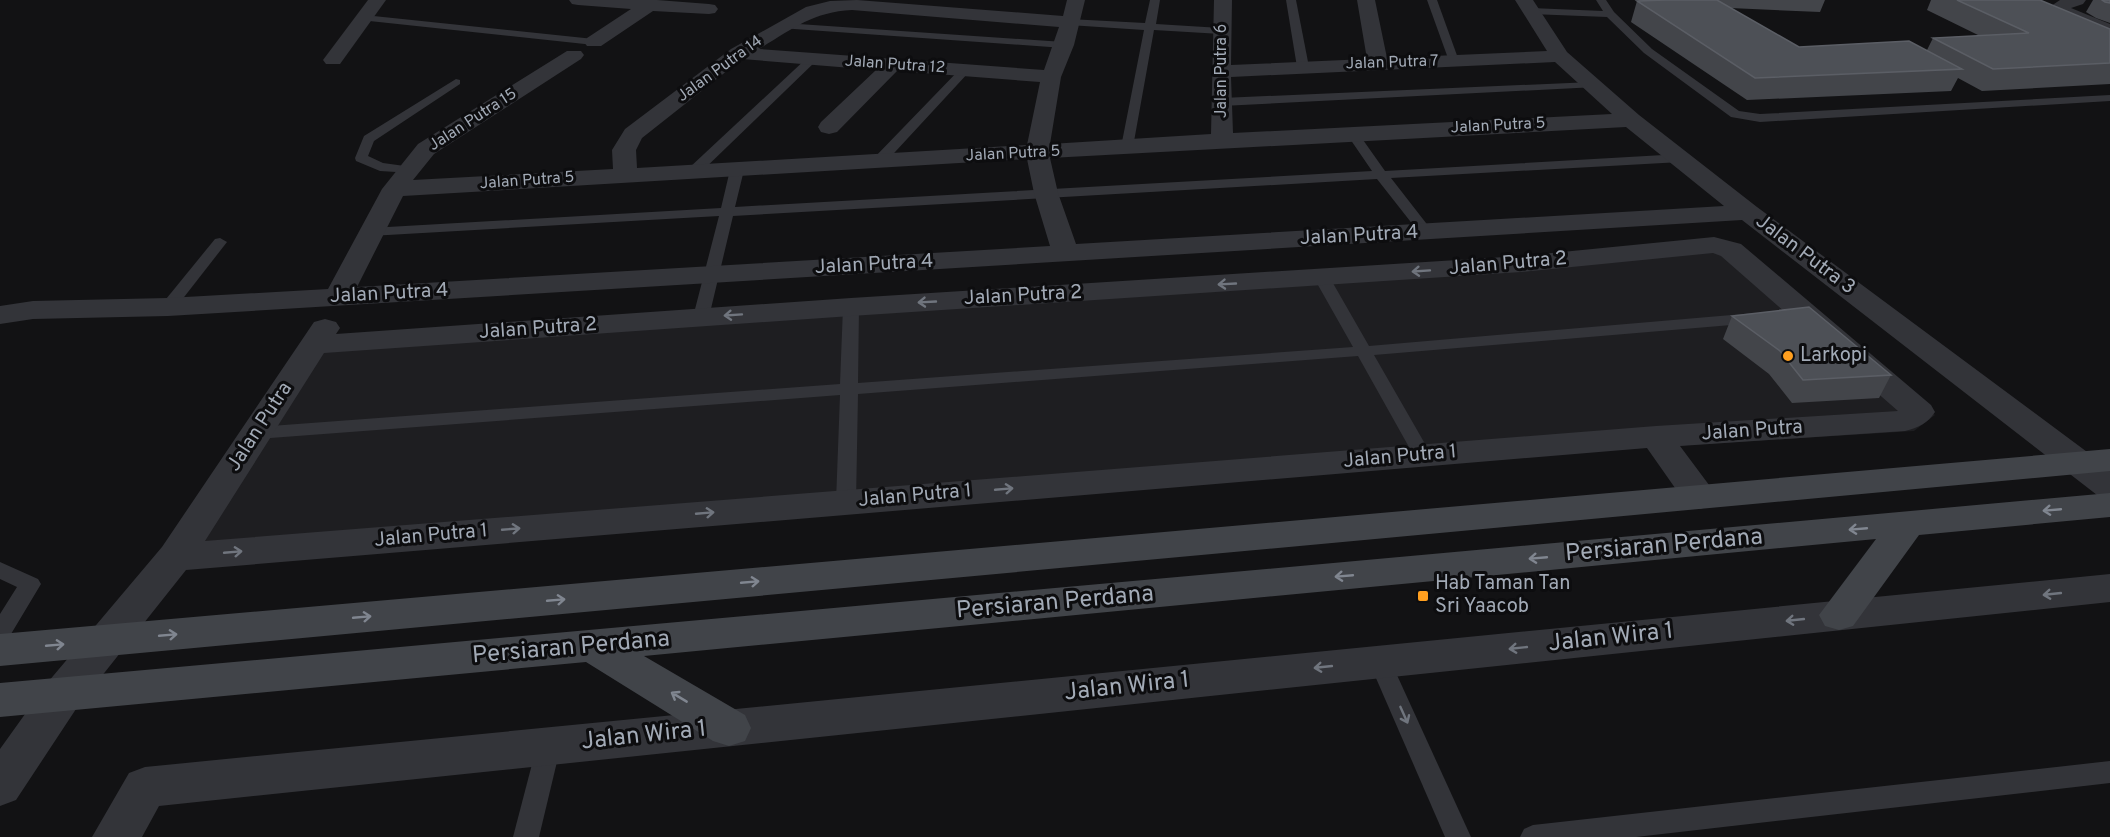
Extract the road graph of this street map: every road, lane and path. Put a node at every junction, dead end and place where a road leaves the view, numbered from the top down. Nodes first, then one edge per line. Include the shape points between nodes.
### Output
1 (377, 0) edge
2 (578, 0) edge
3 (1076, 0) edge
4 (1155, 0) edge
5 (1223, 0) edge
6 (1292, 0) edge
7 (1366, 0) edge
8 (1432, 0) edge
9 (1601, 0) edge
10 (2077, 0) edge
11 (649, 5) junction
12 (1528, 6) edge
13 (709, 9) dead end
14 (1610, 14) junction
15 (364, 18) junction
16 (1069, 22) junction
17 (784, 26) junction
18 (1149, 28) junction
19 (2110, 31) edge
20 (1221, 32) junction
21 (594, 42) joint
22 (1064, 45) junction
23 (738, 53) junction
24 (574, 55) dead end
25 (1560, 56) junction
26 (812, 58) junction
27 (333, 60) dead end
28 (1454, 61) junction
29 (893, 64) junction
30 (1378, 64) junction
31 (1303, 67) junction
32 (964, 70) junction
33 (1223, 71) junction
34 (1051, 77) junction
35 (456, 82) dead end
36 (1592, 85) junction
37 (2110, 98) edge
38 (1222, 102) junction
39 (1631, 120) junction
40 (829, 127) dead end
41 (1352, 133) junction
42 (1221, 141) junction
43 (1127, 147) junction
44 (1037, 153) junction
45 (1681, 158) junction
46 (878, 162) junction
47 (407, 170) junction
48 (737, 170) junction
49 (694, 171) junction
50 (626, 174) junction
51 (1382, 176) junction
52 (394, 189) junction
53 (1046, 193) junction
54 (728, 210) junction
55 (1748, 212) junction
56 (1497, 227) junction
57 (370, 232) junction
58 (1426, 232) junction
59 (220, 242) dead end
60 (1066, 253) junction
61 (1521, 264) junction
62 (711, 274) junction
63 (1322, 278) junction
64 (342, 297) junction
65 (168, 307) junction
66 (851, 307) junction
67 (0, 315) edge
68 (1785, 315) junction
69 (701, 317) junction
70 (314, 345) junction
71 (1363, 351) junction
72 (849, 387) junction
73 (257, 432) junction
74 (1656, 437) junction
75 (1423, 456) junction
76 (2095, 461) edge
77 (2110, 487) edge
78 (1700, 497) junction
79 (846, 502) junction
80 (2110, 505) edge
81 (1908, 524) junction
82 (175, 557) junction
83 (0, 570) edge
84 (2110, 588) edge
85 (1839, 615) junction
86 (0, 633) edge
87 (110, 640) junction
88 (593, 646) junction
89 (0, 650) edge
90 (1380, 662) junction
91 (63, 694) junction
92 (0, 700) edge
93 (729, 728) junction
94 (549, 746) junction
95 (2110, 772) edge
96 (0, 786) edge
97 (116, 837) edge
98 (526, 837) edge
99 (1458, 837) edge
100 (1533, 837) edge

1 - 15 street
2 - 11 street
3 - 16 street
4 - 18 lane
5 - 20 street, Jalan Putra 6
6 - 31 lane
7 - 30 street
8 - 28 lane
9 - 14 lane
10 - 19 street via 2060,6 2062,11
11 - 13 street
11 - 21 street
12 - 14 lane
12 - 25 street, Jalan Putra 3
14 - 37 lane via 1648,51 1735,114 1760,118
15 - 21 lane
15 - 27 street
16 - 17 street, Jalan Putra 14 via 852,5 812,11
16 - 18 lane
16 - 22 street
17 - 22 lane
17 - 23 street, Jalan Putra 14
18 - 20 lane
18 - 43 lane
20 - 33 street, Jalan Putra 6
22 - 34 street
23 - 26 street, Jalan Putra 12
23 - 50 street, Jalan Putra 14 via 633,134 624,150
24 - 47 street, Jalan Putra 15 via 426,148
25 - 28 street, Jalan Putra 7
25 - 36 street, Jalan Putra 3
26 - 29 street, Jalan Putra 12
26 - 49 lane
28 - 30 street, Jalan Putra 7
29 - 32 street, Jalan Putra 12
29 - 40 street
30 - 31 street, Jalan Putra 7
31 - 33 street, Jalan Putra 7
32 - 34 street, Jalan Putra 12
32 - 46 lane
33 - 38 street, Jalan Putra 6
34 - 44 street
35 - 47 lane via 368,139 361,158 380,167
36 - 38 lane
36 - 39 street, Jalan Putra 3
38 - 42 street, Jalan Putra 6
39 - 41 street, Jalan Putra 5
39 - 45 street, Jalan Putra 3
41 - 42 street, Jalan Putra 5
41 - 51 lane
42 - 43 street, Jalan Putra 5
43 - 44 street, Jalan Putra 5
44 - 46 street, Jalan Putra 5
44 - 53 street
45 - 51 lane
45 - 55 street, Jalan Putra 3
46 - 48 street, Jalan Putra 5
47 - 52 street, Jalan Putra 15
48 - 49 street, Jalan Putra 5
48 - 54 lane
49 - 50 street, Jalan Putra 5
50 - 52 street, Jalan Putra 5
51 - 53 lane
51 - 58 lane
52 - 57 street, Jalan Putra 15
53 - 54 lane
53 - 60 street
54 - 57 lane
54 - 62 lane
55 - 56 street, Jalan Putra 4
55 - 76 street, Jalan Putra 3
56 - 58 street, Jalan Putra 4
56 - 61 street
57 - 64 street, Jalan Putra 15
58 - 60 street, Jalan Putra 4
59 - 65 lane
60 - 62 street, Jalan Putra 4
61 -> 63 street, Jalan Putra 2
61 - 68 street, Jalan Putra 2 via 1714,245 1731,250
62 - 64 street, Jalan Putra 4
62 - 69 lane
63 -> 66 street, Jalan Putra 2
63 - 71 lane
64 - 65 street, Jalan Putra 4
64 - 70 street, Jalan Putra
65 - 67 street, Jalan Putra 4 via 33,310
66 -> 69 street, Jalan Putra 2
66 - 72 lane
68 - 71 lane
68 - 74 street, Jalan Putra via 1919,412 1905,421
69 - 70 street, Jalan Putra 2
70 - 73 street, Jalan Putra
71 - 72 lane
71 - 75 lane
72 - 73 lane
72 - 79 lane
73 - 82 street, Jalan Putra
74 - 75 street, Jalan Putra 1
74 - 78 street
79 -> 75 street, Jalan Putra 1
76 - 77 street, Jalan Putra 3
76 - 78 main road
87 -> 78 main road
82 -> 79 street, Jalan Putra 1
80 -> 81 main road, Persiaran Perdana
81 - 85 main road
81 -> 88 main road, Persiaran Perdana
82 - 87 street, Jalan Putra
83 - 86 lane via 30,584
84 -> 85 street, Jalan Wira 1
85 -> 90 street, Jalan Wira 1
89 -> 87 main road
87 - 91 street, Jalan Putra
88 - 91 main road, Persiaran Perdana
93 -> 88 main road
90 -> 93 street, Jalan Wira 1
90 -> 99 lane
91 - 92 main road, Persiaran Perdana
91 - 96 street, Jalan Putra
93 - 94 street, Jalan Wira 1
94 - 97 street, Jalan Wira 1 via 145,787
94 - 98 lane
95 - 100 lane

